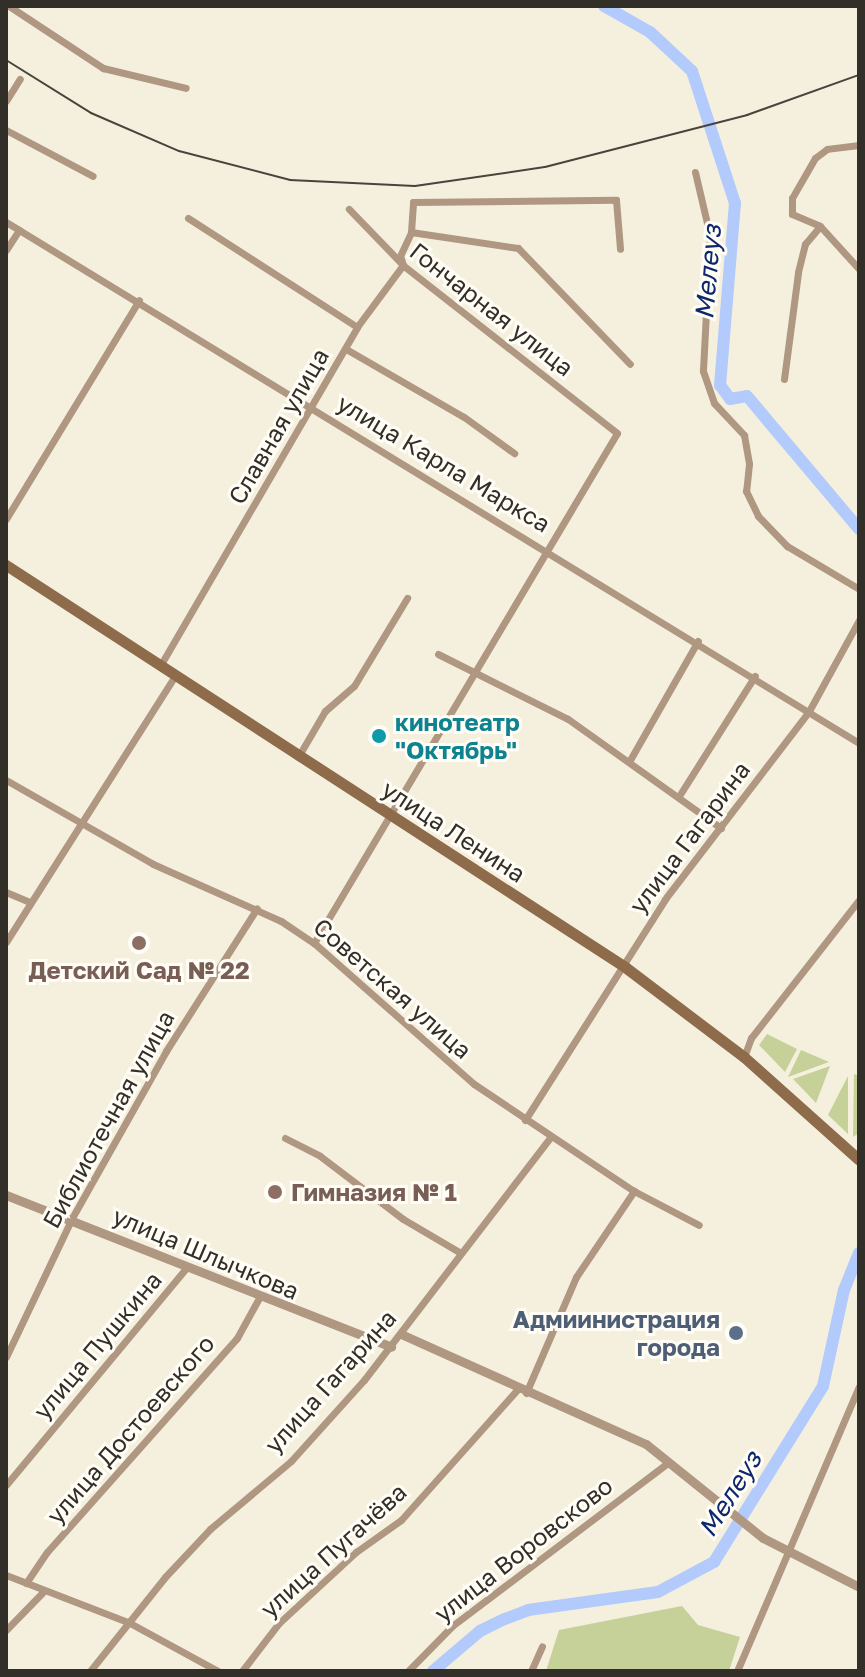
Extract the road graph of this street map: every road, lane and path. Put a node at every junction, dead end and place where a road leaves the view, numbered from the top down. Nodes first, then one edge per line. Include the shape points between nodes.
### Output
1 (9, 6) edge
2 (20, 79) dead end
3 (186, 88) dead end
4 (6, 101) edge
5 (6, 130) edge
6 (859, 145) edge
7 (695, 172) dead end
8 (93, 176) dead end
9 (349, 209) dead end
10 (188, 218) dead end
11 (6, 222) edge
12 (820, 226) junction
13 (19, 230) junction
14 (411, 232) junction
15 (620, 249) dead end
16 (6, 250) edge
17 (403, 265) junction
18 (859, 269) edge
19 (139, 300) junction
20 (357, 327) junction
21 (346, 349) junction
22 (630, 364) dead end
23 (784, 379) dead end
24 (312, 406) junction
25 (514, 453) dead end
26 (6, 519) edge
27 (549, 550) junction
28 (6, 565) edge
29 (859, 589) edge
30 (407, 598) dead end
31 (859, 620) edge
32 (698, 641) junction
33 (438, 654) dead end
34 (160, 666) junction
35 (478, 673) junction
36 (175, 676) junction
37 (755, 676) junction
38 (809, 711) junction
39 (859, 743) edge
40 (298, 757) junction
41 (630, 760) junction
42 (6, 780) edge
43 (679, 796) junction
44 (388, 814) junction
45 (78, 825) junction
46 (721, 828) junction
47 (6, 892) edge
48 (859, 900) edge
49 (29, 902) junction
50 (257, 908) junction
51 (6, 942) edge
52 (314, 943) junction
53 (625, 967) junction
54 (744, 1057) junction
55 (525, 1120) junction
56 (285, 1138) dead end
57 (550, 1138) junction
58 (859, 1160) edge
59 (634, 1191) junction
60 (6, 1195) edge
61 (72, 1218) junction
62 (699, 1225) dead end
63 (461, 1253) junction
64 (187, 1267) junction
65 (259, 1298) junction
66 (401, 1334) junction
67 (391, 1347) junction
68 (6, 1357) edge
69 (859, 1387) edge
70 (522, 1392) junction
71 (666, 1464) junction
72 (6, 1485) edge
73 (785, 1551) junction
74 (6, 1575) edge
75 (26, 1583) junction
76 (859, 1587) edge
77 (43, 1592) junction
78 (128, 1622) junction
79 (6, 1630) edge
80 (542, 1646) dead end
81 (90, 1671) edge
82 (218, 1671) edge
83 (242, 1671) edge
84 (408, 1671) edge
85 (531, 1671) edge
86 (737, 1671) edge

1 - 3 street via 103,68
2 - 4 street
5 - 8 street
6 - 12 street via 827,149 815,158 792,198 792,214
7 - 29 street via 710,236 703,371 714,403 744,435 746,491 758,516 787,546
9 - 17 street, Гончарная улица
10 - 20 street
11 - 13 street, улица Карла Маркса
12 - 18 street
12 - 23 street via 805,244 798,272
13 - 16 street
13 - 19 street, улица Карла Маркса
14 - 15 street, Славная улица via 413,202 616,200
14 - 17 street, Славная улица via 400,256
14 - 22 street via 518,248
17 - 20 street, Славная улица
17 - 27 street, Гончарная улица via 617,433
19 - 24 street, улица Карла Маркса
19 - 26 street
20 - 21 street, Славная улица
21 - 24 street, Славная улица
21 - 25 street via 464,417
24 - 27 street, улица Карла Маркса
24 - 34 street, Славная улица
27 - 32 street, улица Карла Маркса
27 - 35 street
28 - 34 main road, улица Ленина
30 - 40 street via 354,686 325,711
31 - 38 street, улица Гагарина
32 - 37 street, улица Карла Маркса
32 - 41 street
33 - 35 street
34 - 36 main road, улица Ленина
35 - 41 street via 568,719
35 - 44 street
36 - 40 main road, улица Ленина
36 - 45 street
37 - 38 street, улица Карла Маркса
37 - 43 street
38 - 39 street, улица Карла Маркса
38 - 46 street, улица Гагарина
40 - 44 main road, улица Ленина
41 - 43 street
42 - 45 street, Советская улица
43 - 46 street
44 - 52 street
44 - 53 main road, улица Ленина
45 - 49 street
45 - 50 street, Советская улица
46 - 53 street, улица Гагарина via 657,911
47 - 49 street
48 - 54 street via 751,1038
49 - 51 street
50 - 52 street, Советская улица
50 - 61 street, Библиотечная улица via 166,1051
52 - 55 street, Советская улица via 435,1053
53 - 54 main road, улица Ленина
53 - 55 street, улица Гагарина
54 - 58 main road, улица Ленина
55 - 57 street, Советская улица
56 - 63 street via 320,1156 403,1219
57 - 59 street, Советская улица
57 - 63 street, улица Гагарина
59 - 62 street, Советская улица
59 - 70 street, улица Пугачёва via 576,1277
60 - 61 street, улица Шлычкова
61 - 64 street, улица Шлычкова
61 - 68 street, Библиотечная улица
63 - 66 street, улица Гагарина
64 - 65 street, улица Шлычкова
64 - 72 street, улица Пушкина
65 - 67 street, улица Шлычкова
65 - 75 street, улица Достоевского via 237,1338 47,1552
66 - 67 street, улица Гагарина
66 - 70 street
67 - 78 street, улица Гагарина via 291,1461 210,1529
69 - 73 street
70 - 71 street via 646,1444
70 - 83 street, улица Пугачёва via 401,1520 356,1552 279,1623
71 - 73 street
71 - 84 street, улица Воровсково via 452,1626
73 - 76 street
73 - 86 street
74 - 75 street
75 - 77 street
77 - 78 street
77 - 79 street
78 - 81 street, улица Гагарина
78 - 82 street
80 - 85 street

